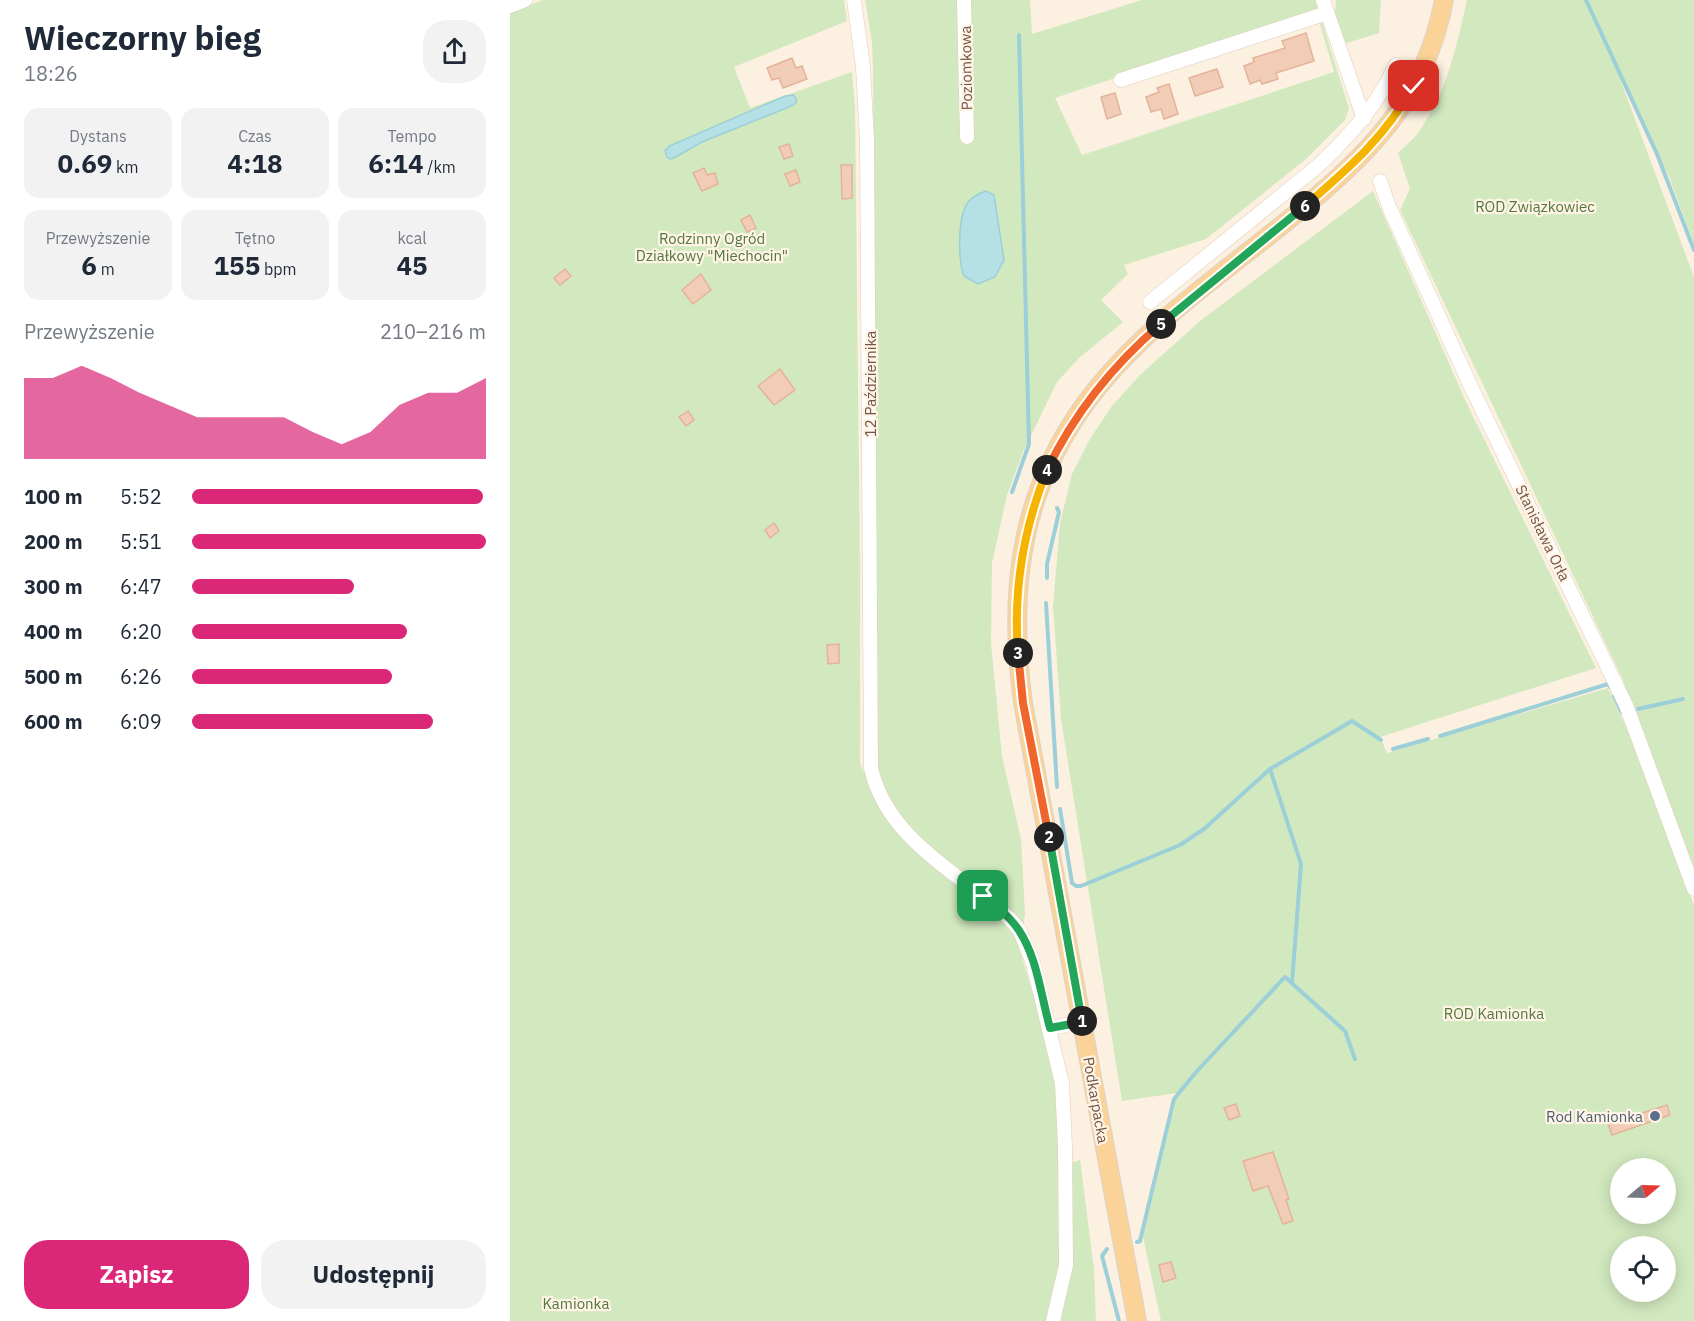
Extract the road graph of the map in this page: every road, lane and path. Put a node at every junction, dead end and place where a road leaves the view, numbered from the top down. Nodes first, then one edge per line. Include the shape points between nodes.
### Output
1 (525, 0) edge
2 (854, 0) edge
3 (964, 0) edge
4 (1444, 0) edge
5 (510, 6) edge
6 (1325, 6) edge
7 (1396, 65) dead end
8 (1120, 80) dead end
9 (1364, 119) junction
10 (968, 137) dead end
11 (1380, 181) dead end
12 (1150, 302) dead end
13 (1694, 889) edge
14 (1082, 1022) junction
15 (1050, 1028) junction
16 (1053, 1321) edge
17 (1137, 1321) edge

1 - 5 street
2 - 15 street, 12 Października via 868,151 871,768 875,787 896,823 919,846 996,906 1020,931
3 - 10 street, Poziomkowa
4 - 14 main road, Podkarpacka via 1423,69 1378,140 1124,359 1079,413 1038,492 1017,588 1019,675
6 - 8 street
6 - 9 street
7 - 9 street
9 - 12 street via 1317,166
11 - 13 street, Stanisława Orła via 1472,389 1626,705
14 - 15 street
14 - 17 main road, Podkarpacka
15 - 16 street, 12 Października via 1062,1083 1066,1232 1066,1265

